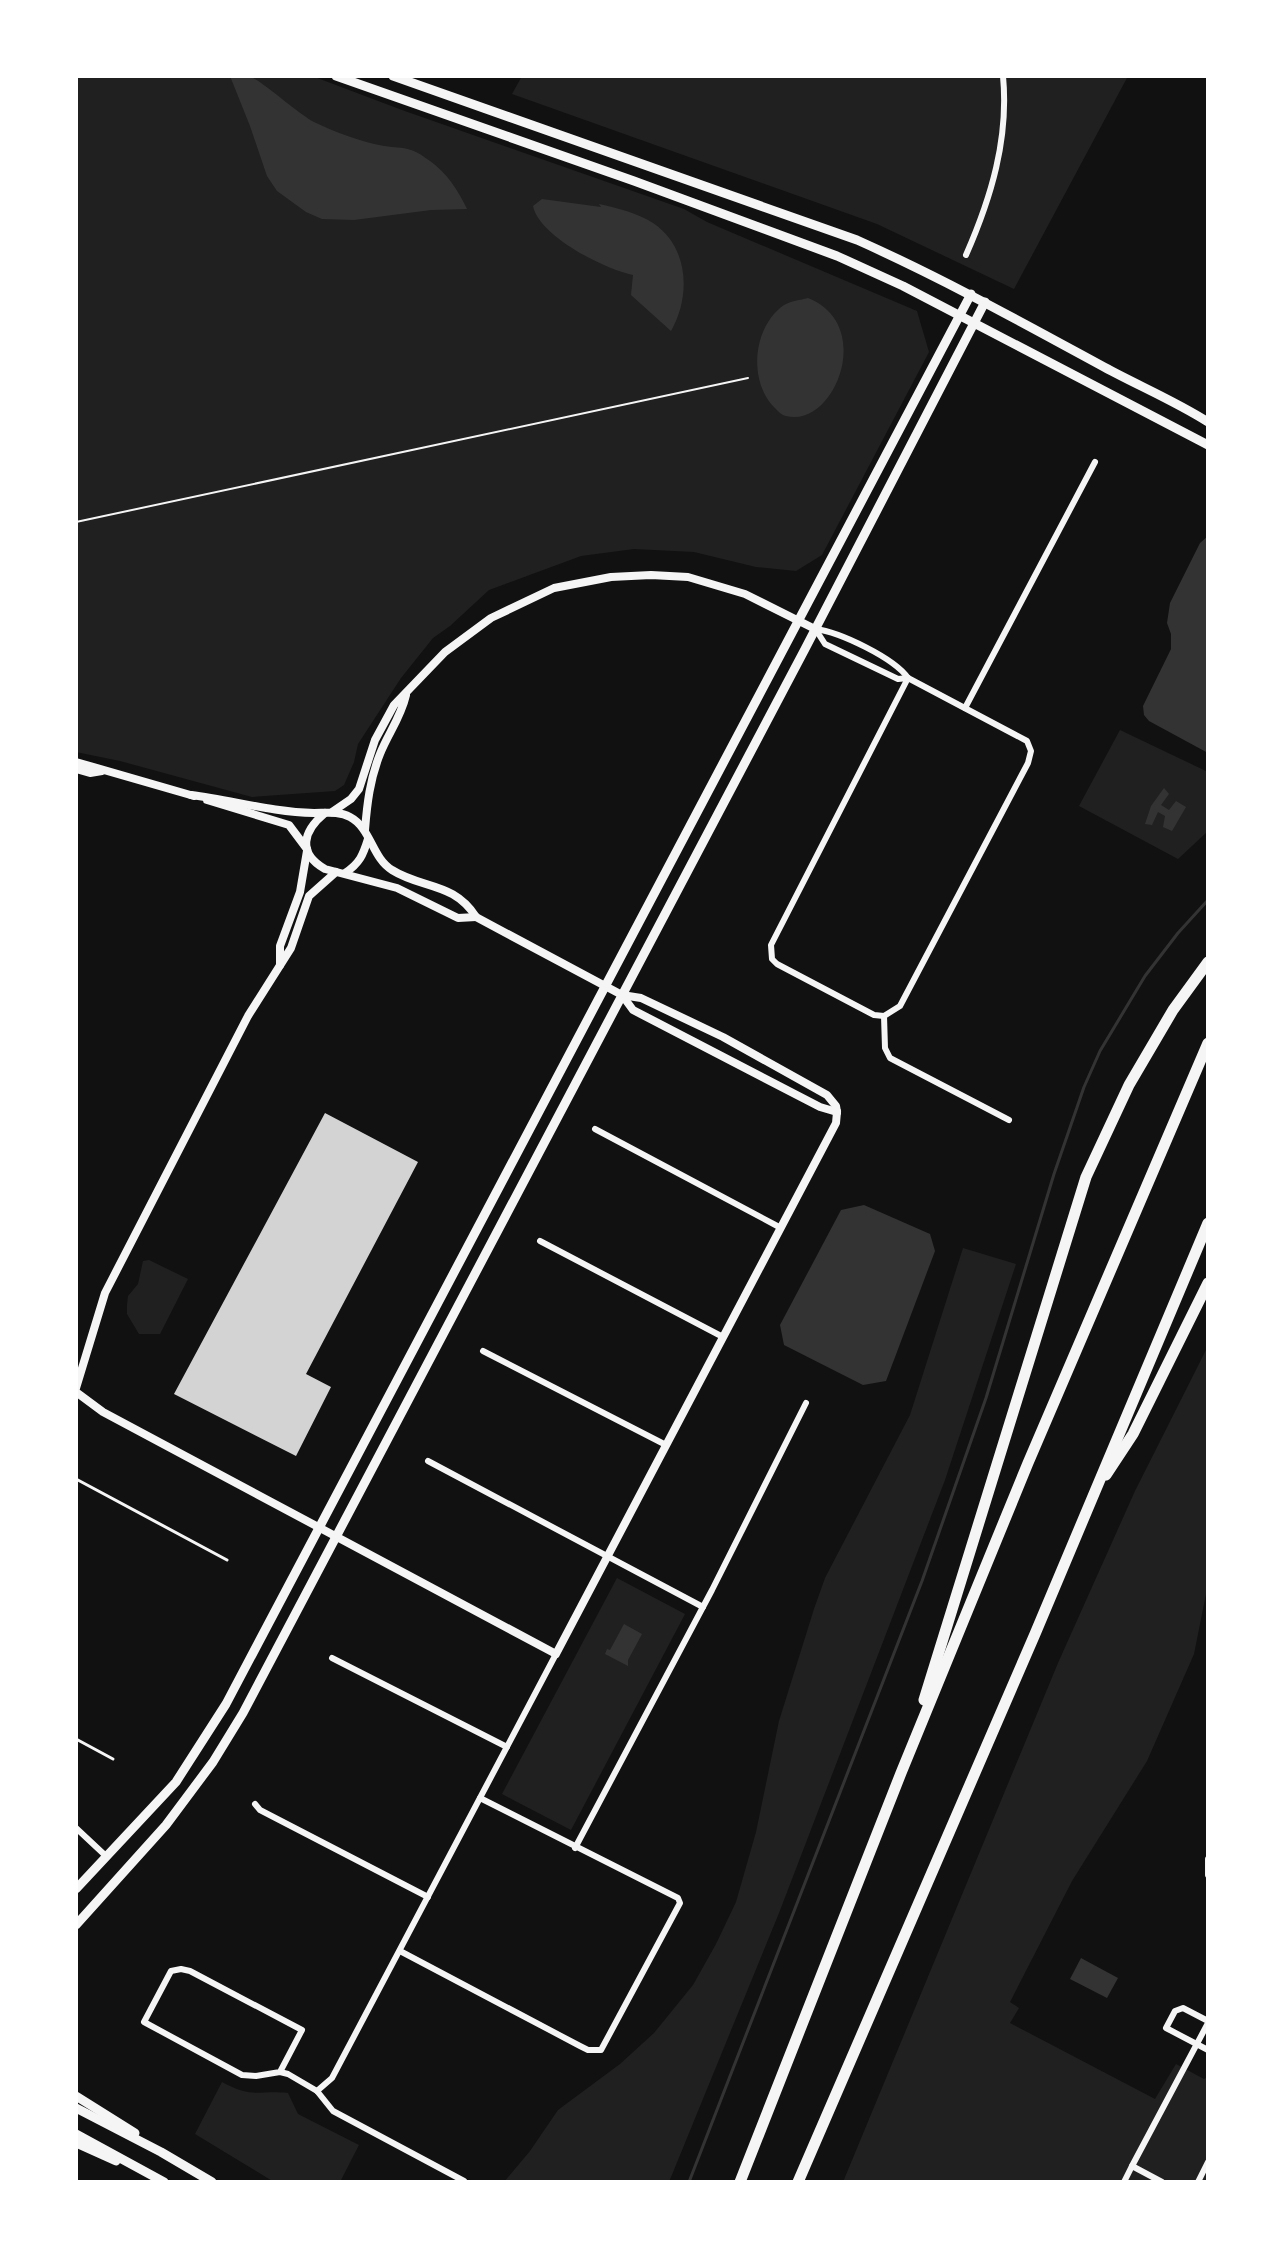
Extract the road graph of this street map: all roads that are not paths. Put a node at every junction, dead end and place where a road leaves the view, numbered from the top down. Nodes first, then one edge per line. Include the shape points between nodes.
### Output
1 (336, 76) edge
2 (393, 76) edge
3 (1003, 76) edge
4 (966, 255) dead end
5 (971, 294) junction
6 (985, 302) junction
7 (959, 315) junction
8 (974, 323) junction
9 (1208, 422) edge
10 (1208, 445) edge
11 (1095, 462) dead end
12 (798, 621) junction
13 (815, 629) junction
14 (908, 678) junction
15 (406, 693) junction
16 (965, 708) junction
17 (76, 762) edge
18 (76, 769) edge
19 (103, 771) junction
20 (191, 795) junction
21 (329, 812) junction
22 (366, 835) junction
23 (307, 850) junction
24 (341, 873) junction
25 (476, 917) junction
26 (1208, 962) edge
27 (280, 966) junction
28 (605, 986) junction
29 (622, 995) junction
30 (884, 1016) junction
31 (1208, 1043) edge
32 (837, 1112) junction
33 (1009, 1120) dead end
34 (595, 1129) dead end
35 (1208, 1223) edge
36 (781, 1228) junction
37 (540, 1241) dead end
38 (1208, 1283) edge
39 (723, 1337) junction
40 (483, 1351) dead end
41 (76, 1390) edge
42 (806, 1403) dead end
43 (666, 1445) junction
44 (428, 1461) dead end
45 (76, 1479) edge
46 (1091, 1499) junction
47 (321, 1527) junction
48 (336, 1536) junction
49 (608, 1556) junction
50 (227, 1560) dead end
51 (703, 1607) junction
52 (556, 1654) junction
53 (332, 1658) dead end
54 (226, 1704) junction
55 (243, 1713) junction
56 (76, 1739) edge
57 (507, 1747) junction
58 (113, 1759) dead end
59 (901, 1773) junction
60 (480, 1798) junction
61 (255, 1804) dead end
62 (76, 1828) edge
63 (575, 1848) junction
64 (107, 1857) junction
65 (1208, 1859) edge
66 (1208, 1875) edge
67 (76, 1889) edge
68 (428, 1897) junction
69 (76, 1925) edge
70 (400, 1951) junction
71 (1208, 2022) edge
72 (1198, 2045) junction
73 (1208, 2050) edge
74 (280, 2072) junction
75 (317, 2091) junction
76 (76, 2096) edge
77 (76, 2108) edge
78 (76, 2134) edge
79 (76, 2143) edge
80 (161, 2152) junction
81 (1208, 2162) edge
82 (1132, 2166) junction
83 (464, 2181) edge
84 (162, 2182) edge
85 (212, 2182) edge
86 (740, 2182) edge
87 (798, 2182) edge
88 (1124, 2182) edge
89 (1162, 2182) edge
90 (1198, 2182) edge

1 - 7 main road via 837,256
2 - 5 main road via 857,240
3 - 4 street via 997,165
5 - 6 main road
5 - 7 main road
6 - 8 main road
6 - 9 main road
7 - 8 main road
7 - 12 main road
8 - 10 main road
8 - 13 main road
11 - 16 street
12 - 13 street
12 - 15 street via 745,594 688,577 584,581 554,588 491,618 445,652
12 - 28 main road
13 - 14 street via 831,631 889,660
13 - 14 street via 825,644 898,679
13 - 29 main road
14 - 16 street
14 - 30 street via 770,953 777,964
15 - 21 street via 383,722 359,789
15 - 22 street via 369,791
16 - 30 street via 1027,741 1028,763 900,1006
17 - 19 street
18 - 19 street
19 - 20 street
20 - 21 street via 289,812
20 - 23 street via 289,825
21 - 22 street via 351,817
21 - 23 street via 308,831
22 - 24 street via 363,856
22 - 25 street via 393,871 466,902
23 - 24 street via 317,865
23 - 27 street via 300,892 280,946
24 - 25 street via 397,888 458,918
24 - 27 street via 309,896
25 - 28 street
26 - 59 highway via 1129,1085 1086,1177
27 - 41 street via 248,1016 105,1293
28 - 29 street
28 - 47 main road
29 - 32 street via 633,1010
29 - 32 street via 641,998 723,1037 827,1095
29 - 48 main road
30 - 33 street via 890,1058
31 - 59 highway
32 - 36 street
34 - 36 street
35 - 46 highway
36 - 39 street
37 - 39 street
38 - 46 highway via 1133,1434
39 - 43 street
40 - 43 street
41 - 47 street via 103,1412
42 - 51 street
43 - 49 street
44 - 49 street
45 - 50 lane
46 - 87 highway
47 - 48 street
47 - 54 main road
48 - 52 street
48 - 55 main road
49 - 51 street
49 - 52 street
51 - 63 street
52 - 57 street
53 - 57 street
54 - 55 street
54 - 64 main road via 176,1782
55 - 69 main road via 166,1825
56 - 58 lane
57 - 60 street
59 - 86 highway
60 - 63 street
60 - 68 street
61 - 68 street
62 - 64 street
63 - 70 street via 680,1900 601,2050 588,2050
64 - 67 main road
65 - 66 street
68 - 70 street
70 - 75 street via 332,2078
71 - 72 street
71 - 72 street via 1183,2008 1175,2011 1166,2028
72 - 73 street
72 - 82 street
74 - 74 street via 242,2075 144,2022 171,1971 190,1971 302,2030
74 - 75 street
75 - 83 street via 333,2111
76 - 80 main road
77 - 80 main road
78 - 84 main road
79 - 84 main road
80 - 85 main road
81 - 90 street
82 - 88 street
82 - 89 street

